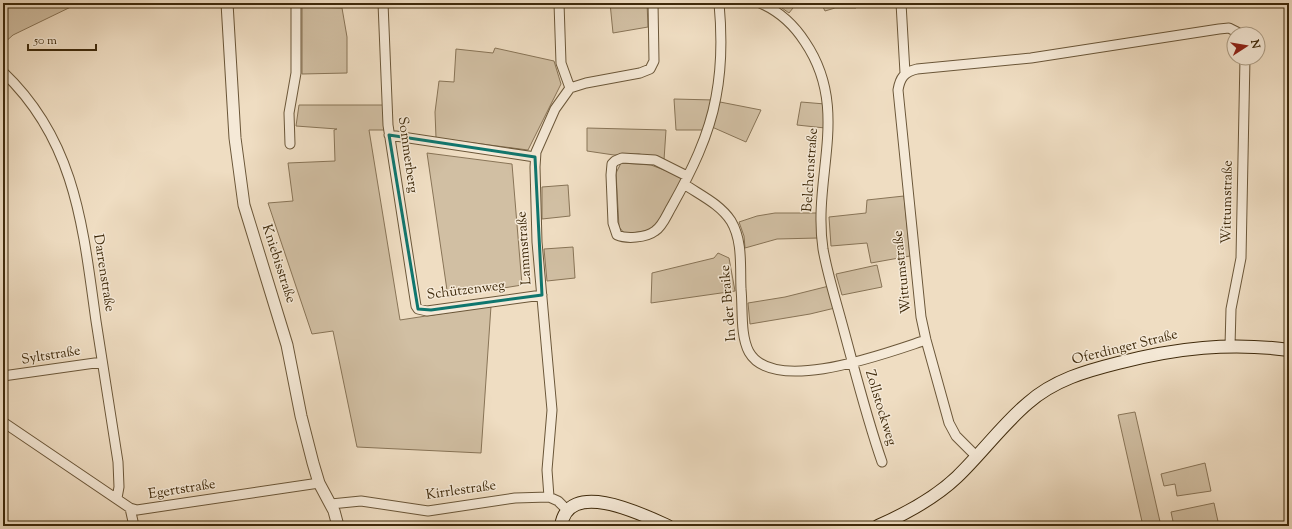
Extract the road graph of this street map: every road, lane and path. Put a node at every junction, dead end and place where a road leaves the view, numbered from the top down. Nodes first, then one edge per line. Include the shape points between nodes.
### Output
1 (227, 3) edge
2 (296, 3) edge
3 (383, 3) edge
4 (559, 3) edge
5 (653, 3) edge
6 (719, 3) edge
7 (760, 3) edge
8 (901, 3) edge
9 (1226, 28) edge
10 (1245, 66) edge
11 (3, 72) edge
12 (905, 73) junction
13 (570, 88) junction
14 (389, 135) junction
15 (290, 144) dead end
16 (535, 157) junction
17 (686, 180) junction
18 (542, 295) junction
19 (418, 309) joint
20 (926, 340) junction
21 (1230, 346) junction
22 (1289, 350) edge
23 (102, 362) junction
24 (852, 362) junction
25 (3, 376) edge
26 (3, 422) edge
27 (976, 456) junction
28 (882, 462) dead end
29 (319, 483) junction
30 (549, 497) junction
31 (117, 498) junction
32 (331, 504) junction
33 (130, 508) junction
34 (567, 510) junction
35 (134, 526) edge
36 (338, 526) edge
37 (561, 526) edge
38 (668, 526) edge
39 (878, 526) edge

1 - 29 street, Kniebisstraße via 235,138 244,206 285,336 303,426
2 - 15 street via 296,73 289,113
3 - 14 street, Sommerberg
4 - 13 street via 561,63
5 - 13 street via 654,61 650,69
6 - 17 street via 721,57 716,98 705,136
7 - 24 street, Belchenstraße via 783,16 801,35 814,57 825,87 829,120 822,234 828,273
8 - 12 street, Wittumstraße
9 - 12 street via 1031,58 924,68
10 - 21 street, Wittumstraße via 1241,258 1231,302
11 - 23 street, Darrenstraße via 24,93 41,118 56,142 69,175 78,207
12 - 20 street, Wittumstraße via 900,79 898,90 920,309
13 - 16 street, Lammstraße via 551,118
14 - 16 street
14 - 19 street, Sommerberg via 414,298
16 - 18 street, Lammstraße via 537,242
17 - 17 street, In der Braike via 654,232 632,237 617,235 614,229 611,175 612,164 615,161 622,158 655,160
17 - 24 street, In der Braike via 722,210 737,233 744,338 754,358 764,366 780,371 816,369
18 - 19 street, Schützenweg via 431,310
18 - 30 street, Lammstraße via 552,410 547,470
20 - 24 street, In der Braike
20 - 27 street, Wittumstraße via 952,429
21 - 22 main road, Oferdinger Straße
21 - 27 main road, Oferdinger Straße via 1203,346 1169,351 1103,366 1070,377 1029,402
23 - 25 street, Syltstraße
23 - 31 street, Darrenstraße via 118,462
24 - 28 street, Zollstockweg
26 - 31 street, Egertstraße
27 - 39 main road, Oferdinger Straße via 944,488 912,509
29 - 32 street, Kniebisstraße
29 - 33 street, Egertstraße via 143,510
30 - 32 street, Kirrlestraße via 515,498 428,511 361,501
30 - 34 street via 558,500
31 - 33 street, Egertstraße
32 - 36 street, Kniebisstraße
33 - 35 street
34 - 37 main road
34 - 38 main road via 583,502 603,503 633,511

